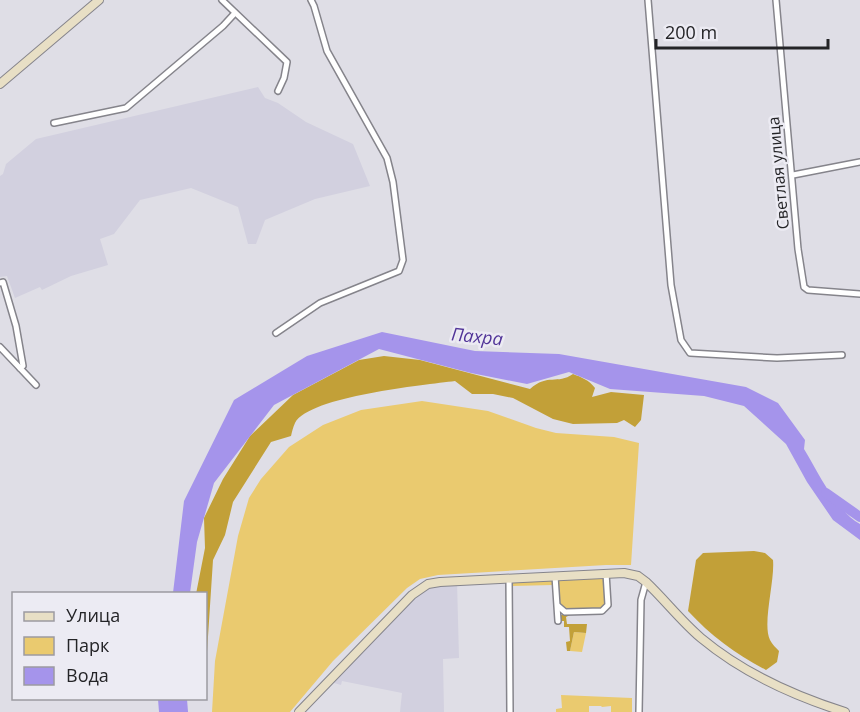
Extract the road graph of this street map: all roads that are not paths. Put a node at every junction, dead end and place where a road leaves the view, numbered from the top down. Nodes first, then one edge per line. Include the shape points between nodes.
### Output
1 (99, 0) edge
2 (222, 0) edge
3 (311, 0) edge
4 (648, 0) edge
5 (776, 0) edge
6 (235, 13) junction
7 (0, 84) edge
8 (278, 91) dead end
9 (54, 123) dead end
10 (860, 162) edge
11 (793, 175) junction
12 (0, 283) edge
13 (860, 294) edge
14 (276, 333) dead end
15 (0, 347) edge
16 (842, 355) dead end
17 (20, 368) junction
18 (36, 385) dead end
19 (606, 573) junction
20 (555, 576) junction
21 (509, 578) junction
22 (646, 582) junction
23 (558, 606) junction
24 (558, 621) dead end
25 (299, 712) edge
26 (510, 712) edge
27 (639, 712) edge
28 (845, 712) edge

1 - 7 main road
2 - 6 street
3 - 14 street via 327,51 387,158 403,260 399,271 320,303
4 - 16 street via 670,285 681,340 690,353 777,358
5 - 11 street, Светлая улица
6 - 8 street via 287,62
6 - 9 street via 126,108
10 - 11 street
11 - 13 street, Светлая улица via 804,287
12 - 17 street via 3,282 16,326
15 - 17 street
17 - 18 street
19 - 20 main road
19 - 22 main road via 631,574
19 - 23 street via 608,605 602,610 565,612
20 - 21 main road
20 - 23 street
21 - 25 main road via 440,582 420,588
21 - 26 street
22 - 27 street via 641,600
22 - 28 main road via 700,638 738,665 802,698
23 - 24 street

